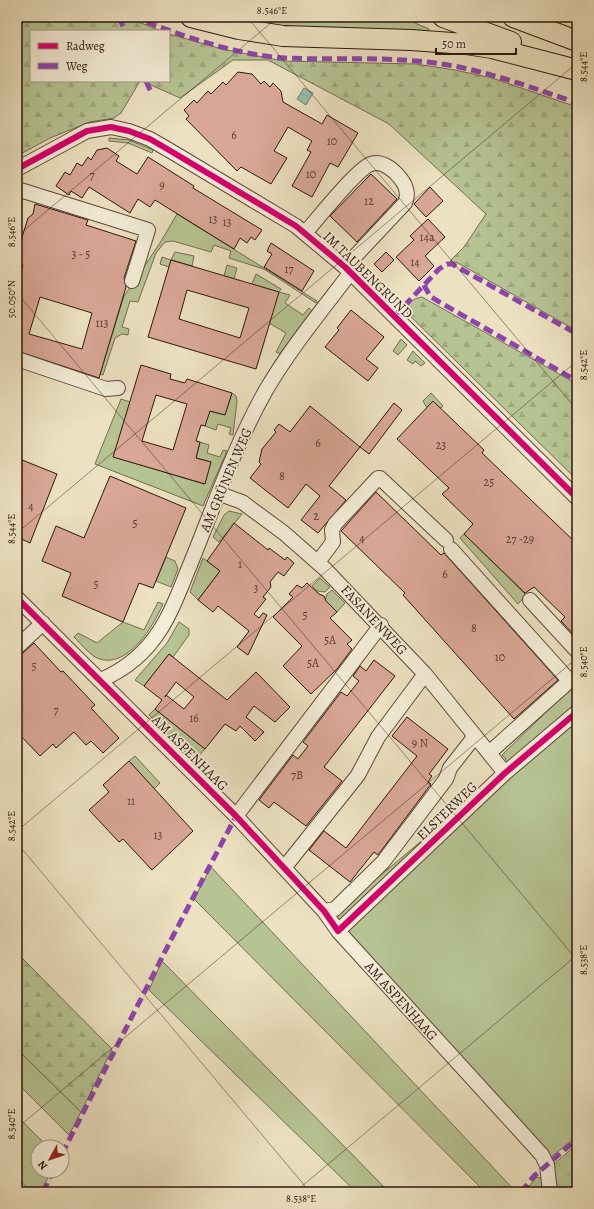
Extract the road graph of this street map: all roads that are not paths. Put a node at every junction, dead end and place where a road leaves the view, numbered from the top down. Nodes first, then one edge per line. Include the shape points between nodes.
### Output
1 (191, 17) edge
2 (443, 17) edge
3 (513, 17) edge
4 (577, 41) edge
5 (577, 69) edge
6 (17, 169) edge
7 (17, 189) edge
8 (306, 232) junction
9 (348, 269) junction
10 (132, 281) dead end
11 (17, 359) edge
12 (118, 388) dead end
13 (220, 494) junction
14 (577, 498) edge
15 (318, 562) junction
16 (17, 598) edge
17 (530, 600) dead end
18 (42, 623) junction
19 (381, 626) junction
20 (17, 647) edge
21 (577, 651) edge
22 (425, 674) junction
23 (101, 680) junction
24 (577, 712) edge
25 (474, 736) junction
26 (489, 754) junction
27 (505, 773) junction
28 (236, 816) junction
29 (284, 868) junction
30 (324, 911) junction
31 (338, 931) junction
32 (550, 1192) edge

1 - 5 highway via 283,36 410,40 472,45
2 - 5 highway
3 - 4 highway
6 - 8 street, IM TAUBENGRUND via 80,134 97,128 115,127 150,140
7 - 10 street via 148,230
8 - 9 street, IM TAUBENGRUND
8 - 9 street, AM GRÜNEN WEG via 367,166 378,163 396,173 406,189 405,203
9 - 13 street, AM GRÜNEN WEG via 266,390 244,434
9 - 14 street, IM TAUBENGRUND
11 - 12 street via 106,389
13 - 15 street, FASANENWEG via 242,502
13 - 23 street, AM GRÜNEN WEG via 160,630 120,672
15 - 19 street, FASANENWEG
15 - 26 street via 333,542 332,530 335,524 378,478 448,544 567,678 566,684
16 - 18 street, AM ASPENHAAG
17 - 21 street
18 - 20 street
18 - 23 street, AM ASPENHAAG
19 - 22 street, FASANENWEG
19 - 28 street
22 - 25 street, FASANENWEG
22 - 29 street via 378,737 358,775
23 - 28 street, AM ASPENHAAG
24 - 27 street, ELSTERWEG
25 - 26 street, FASANENWEG
25 - 30 street via 450,768 446,779 383,862 335,909
26 - 27 street, FASANENWEG
27 - 31 street, ELSTERWEG
28 - 29 street, AM ASPENHAAG
29 - 30 street, AM ASPENHAAG
30 - 31 street, AM ASPENHAAG
31 - 32 street, AM ASPENHAAG via 542,1155 547,1165

